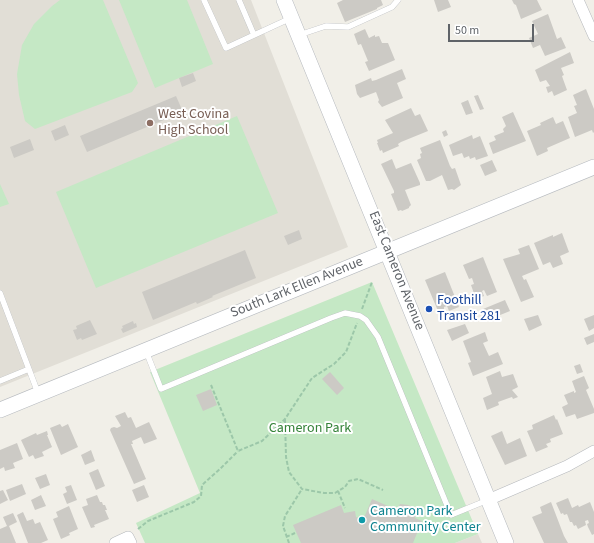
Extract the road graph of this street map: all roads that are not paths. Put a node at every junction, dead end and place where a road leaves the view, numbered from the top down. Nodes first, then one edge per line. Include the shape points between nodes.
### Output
1 (204, 0) edge
2 (239, 0) edge
3 (284, 0) edge
4 (398, 0) edge
5 (578, 0) edge
6 (291, 18) junction
7 (254, 35) junction
8 (298, 35) junction
9 (594, 36) edge
10 (594, 166) edge
11 (387, 251) junction
12 (0, 293) edge
13 (146, 350) junction
14 (29, 369) junction
15 (0, 381) edge
16 (38, 394) junction
17 (0, 410) edge
18 (594, 451) edge
19 (488, 500) junction
20 (130, 540) edge
21 (115, 543) edge
22 (506, 543) edge

1 - 7 lane via 226,48
2 - 7 lane
3 - 6 street, East Cameron Avenue
4 - 8 lane via 392,7 348,26 326,26
5 - 9 street
6 - 7 lane
6 - 8 street, East Cameron Avenue
8 - 11 street, East Cameron Avenue
10 - 11 street, South Lark Ellen Avenue
11 - 13 street, South Lark Ellen Avenue
11 - 19 street, East Cameron Avenue
12 - 14 lane
13 - 16 street, South Lark Ellen Avenue
13 - 19 lane via 161,388 331,318 345,313 360,316 378,337 451,516
14 - 15 lane
14 - 16 lane
16 - 17 street, South Lark Ellen Avenue
18 - 19 street
19 - 22 street, East Cameron Avenue
20 - 21 street

